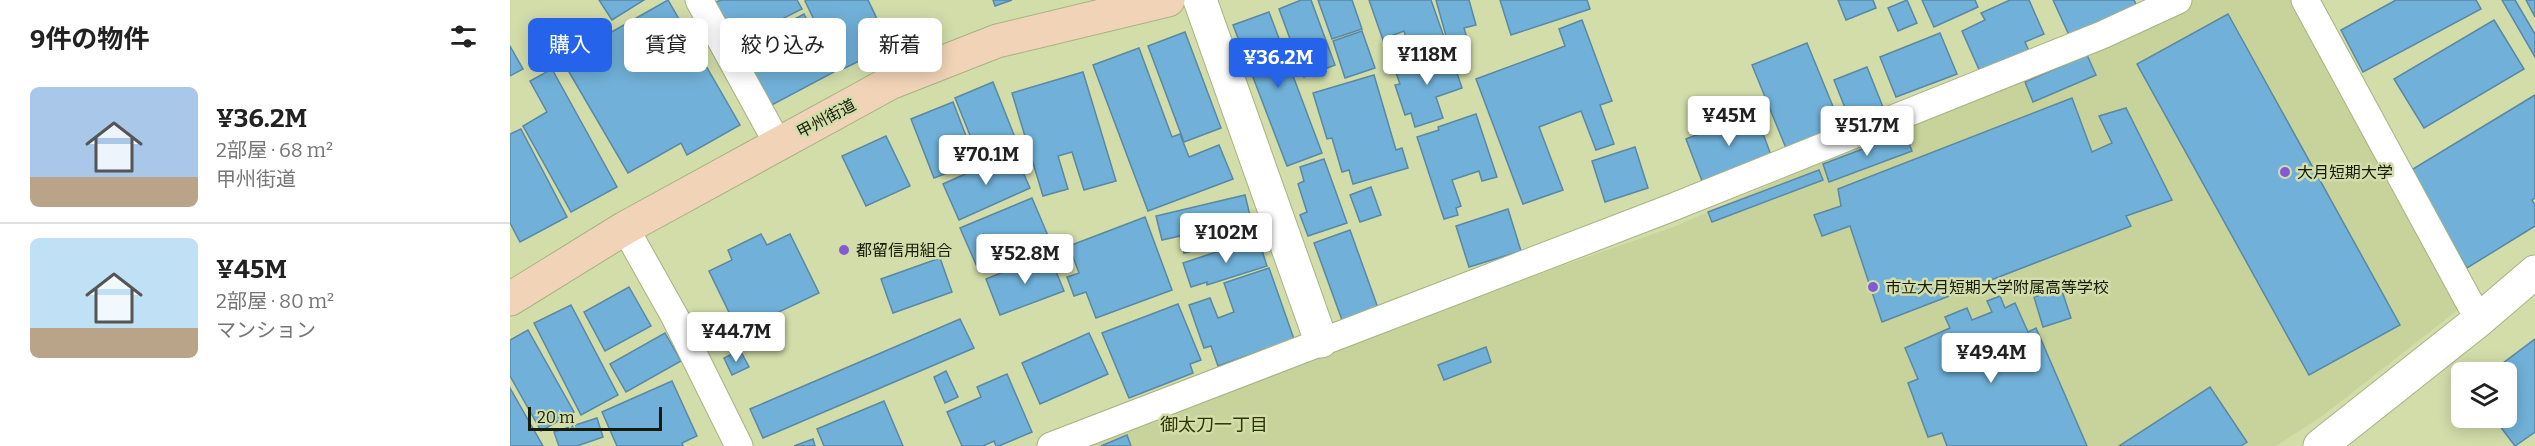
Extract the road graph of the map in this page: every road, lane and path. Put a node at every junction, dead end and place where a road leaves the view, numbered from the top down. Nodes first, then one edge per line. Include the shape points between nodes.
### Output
1 (699, 0) edge
2 (1168, 0) edge
3 (1200, 0) edge
4 (2178, 0) edge
5 (2305, 0) edge
6 (778, 144) junction
7 (625, 228) junction
8 (2535, 272) edge
9 (510, 299) edge
10 (2479, 320) junction
11 (1321, 341) junction
12 (739, 446) edge
13 (1051, 446) edge
14 (2320, 446) edge

1 - 6 lane
2 - 6 street, 甲州街道 via 997,41 890,83
3 - 11 street
4 - 11 lane via 2102,35 1668,209
5 - 10 lane
6 - 7 street, 甲州街道
7 - 9 street, 甲州街道
7 - 12 lane via 675,317
8 - 10 street
10 - 14 street
11 - 13 lane

